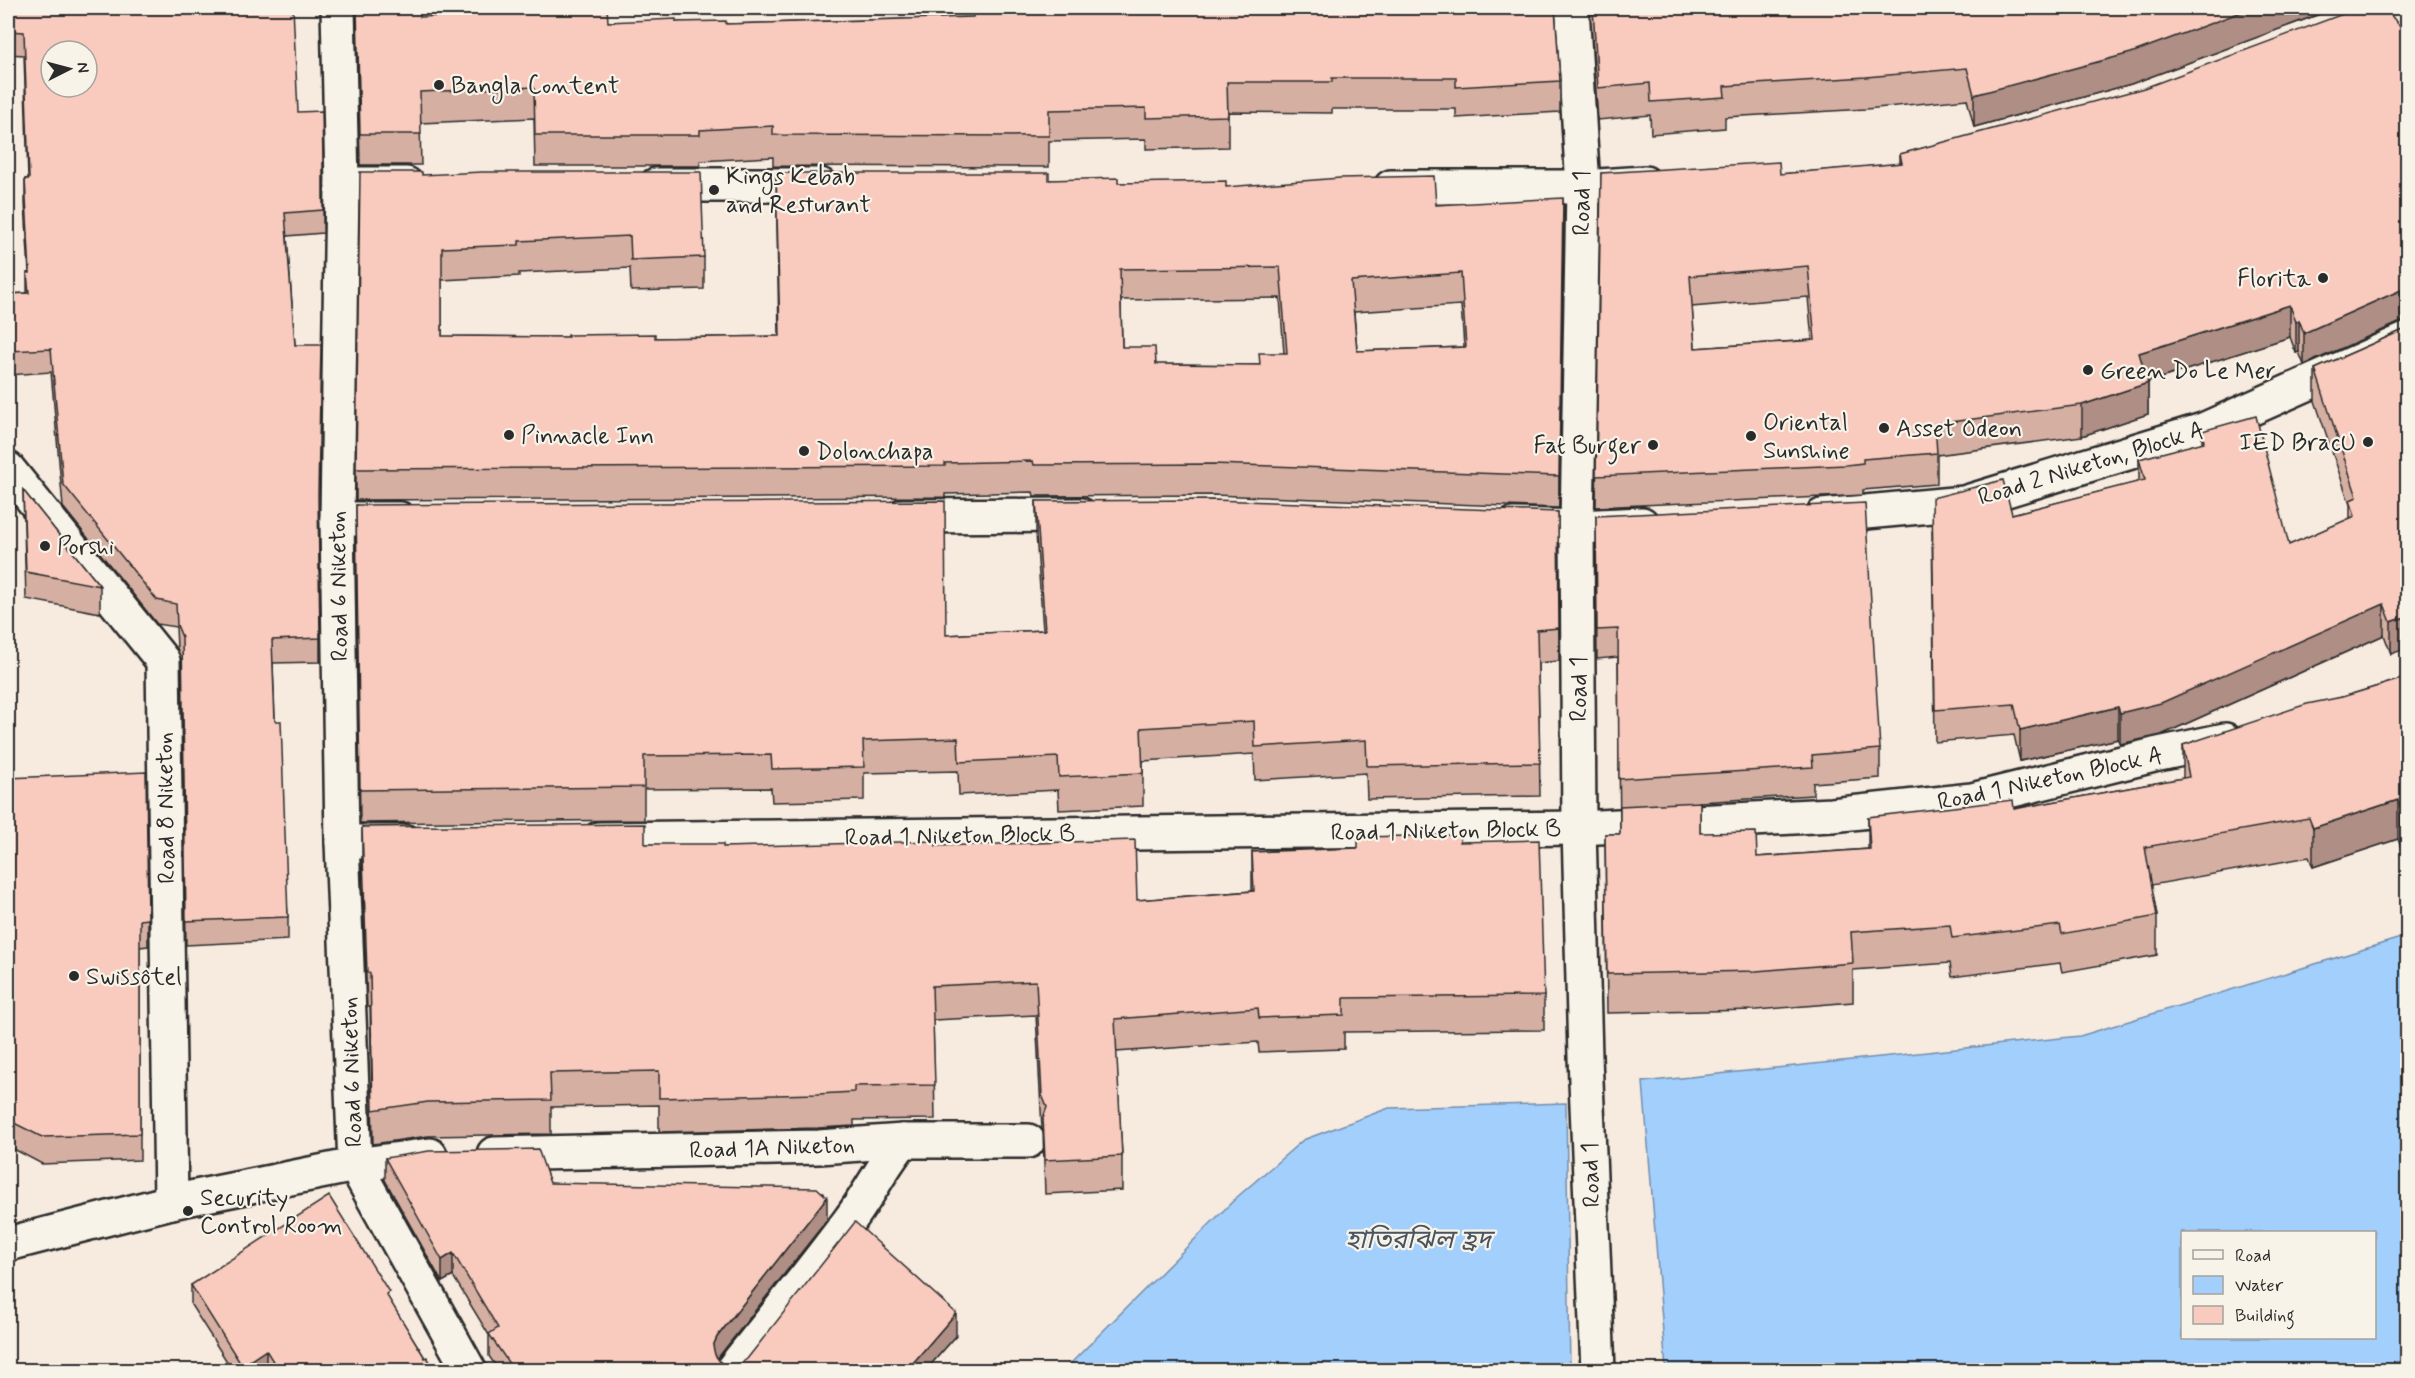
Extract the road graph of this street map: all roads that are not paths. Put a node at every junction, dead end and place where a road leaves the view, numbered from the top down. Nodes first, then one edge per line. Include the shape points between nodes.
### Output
1 (338, 8) edge
2 (1572, 8) edge
3 (1678, 181) edge
4 (342, 184) junction
5 (438, 184) edge
6 (628, 185) edge
7 (855, 185) edge
8 (1356, 186) edge
9 (1583, 187) junction
10 (2408, 339) edge
11 (8, 469) edge
12 (1116, 515) edge
13 (876, 516) edge
14 (1788, 518) edge
15 (337, 519) junction
16 (433, 519) edge
17 (1671, 523) edge
18 (1483, 524) edge
19 (1577, 527) junction
20 (2257, 734) edge
21 (1579, 828) junction
22 (568, 840) edge
23 (437, 841) edge
24 (342, 843) junction
25 (903, 1141) junction
26 (1028, 1141) dead end
27 (354, 1165) junction
28 (171, 1202) junction
29 (8, 1244) edge
30 (470, 1371) edge
31 (732, 1371) edge
32 (1598, 1371) edge

1 - 4 street, Road 6 Niketon
2 - 9 street, Road 1
3 - 9 street
4 - 5 street
4 - 15 street, Road 6 Niketon
6 - 7 street
8 - 9 street
9 - 19 street, Road 1
10 - 14 street, Road 2 Niketon, Block A via 2203,430 1964,503
11 - 28 street, Road 8 Niketon via 163,662
12 - 13 street
15 - 16 street
15 - 24 street, Road 6 Niketon
17 - 19 street
18 - 19 street
19 - 21 street, Road 1
20 - 21 street, Road 1 Niketon Block A via 1972,800 1832,815
21 - 22 street, Road 1 Niketon Block B
21 - 32 street, Road 1
23 - 24 street
24 - 27 street, Road 6 Niketon
25 - 26 street
25 - 27 street, Road 1A Niketon via 819,1147 428,1155
25 - 31 street, Road 1A Niketon via 849,1221
27 - 28 street, Road 1A Niketon
27 - 30 street
28 - 29 street, Road 1A Niketon

